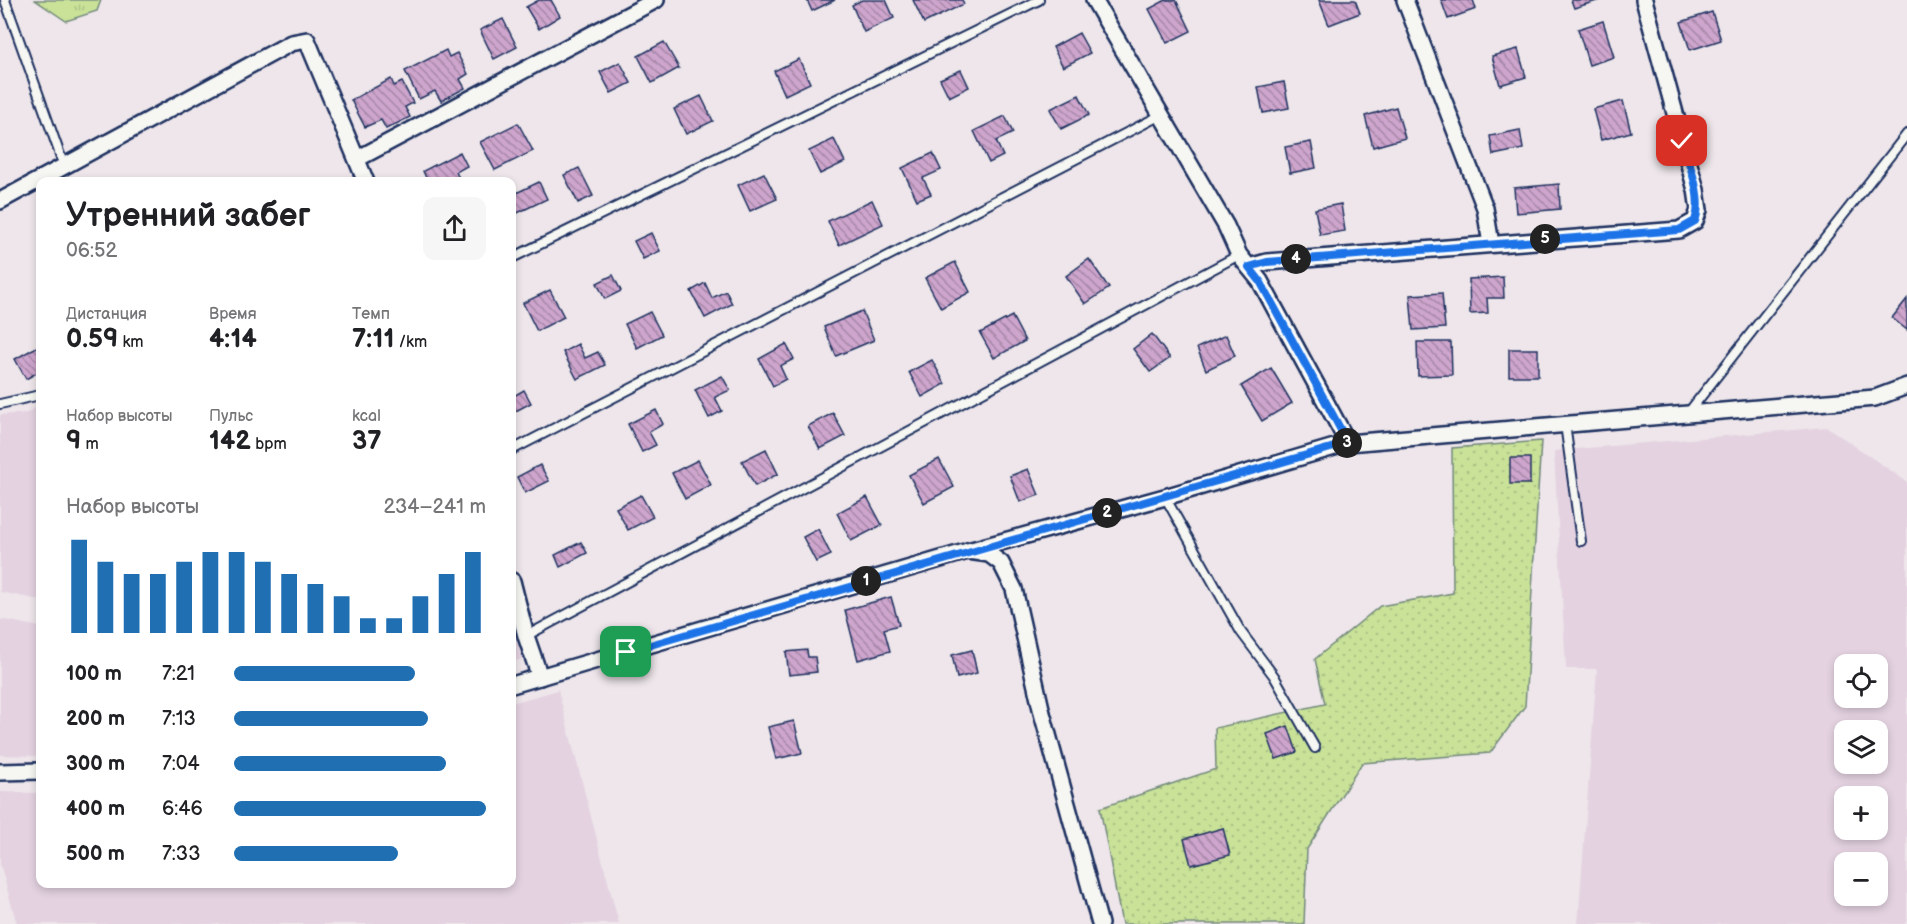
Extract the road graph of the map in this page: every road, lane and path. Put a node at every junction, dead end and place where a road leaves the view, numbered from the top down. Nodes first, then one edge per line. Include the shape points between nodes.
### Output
1 (5, 0) edge
2 (656, 0) edge
3 (1039, 0) edge
4 (1094, 0) edge
5 (1405, 0) edge
6 (1644, 0) edge
7 (1161, 116) junction
8 (1907, 134) edge
9 (357, 159) junction
10 (64, 166) junction
11 (44, 177) edge
12 (364, 177) edge
13 (36, 181) edge
14 (0, 201) edge
15 (1491, 243) junction
16 (516, 256) edge
17 (1244, 261) junction
18 (1907, 386) edge
19 (36, 396) edge
20 (0, 404) edge
21 (1689, 413) junction
22 (1565, 424) junction
23 (1348, 443) junction
24 (516, 448) edge
25 (1165, 497) junction
26 (1581, 541) dead end
27 (968, 551) junction
28 (516, 597) edge
29 (526, 636) junction
30 (540, 677) junction
31 (516, 684) edge
32 (1316, 748) dead end
33 (36, 771) edge
34 (0, 772) edge
35 (1100, 924) edge

1 - 10 lane
2 - 9 street
3 - 16 lane
4 - 7 street
5 - 15 street via 1485,207
6 - 15 street via 1696,190 1699,210 1695,221 1679,230
7 - 17 street
7 - 24 lane
8 - 21 lane
9 - 10 street via 307,40 291,43
9 - 12 street
10 - 11 street
13 - 14 street
15 - 17 street
17 - 23 street via 1260,281
17 - 29 lane
18 - 21 street via 1875,398
19 - 20 lane
21 - 22 street
22 - 23 street
22 - 26 lane
23 - 25 street
25 - 27 street
25 - 32 lane via 1241,632 1274,676
27 - 30 street
27 - 35 street via 989,554 1001,563 1014,589 1042,713
28 - 29 street
29 - 30 street
30 - 31 street
33 - 34 street

